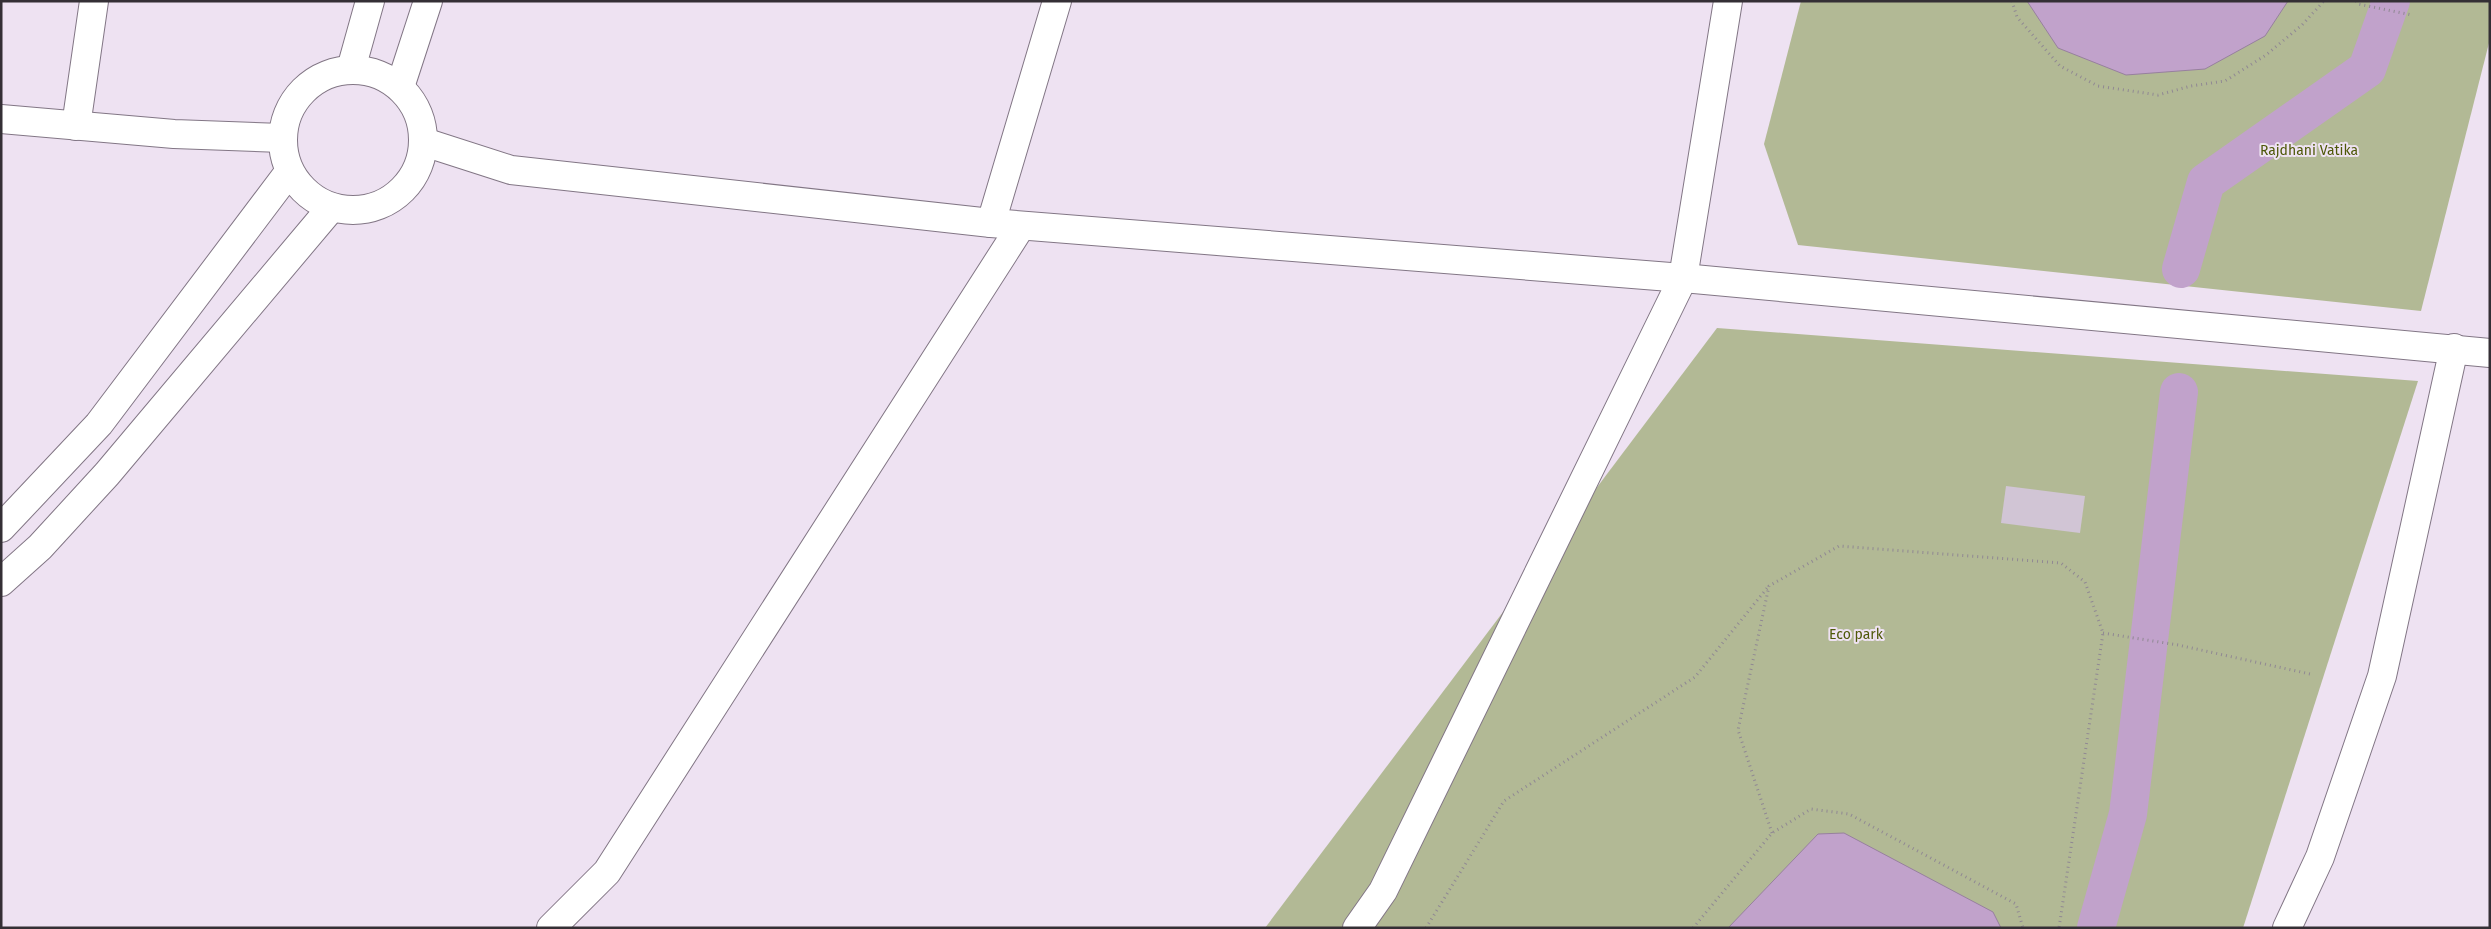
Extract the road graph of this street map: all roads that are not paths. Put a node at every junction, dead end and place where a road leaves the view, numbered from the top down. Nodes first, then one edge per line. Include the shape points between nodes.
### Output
1 (94, 1) edge
2 (370, 1) edge
3 (428, 1) edge
4 (1058, 1) edge
5 (1728, 1) edge
6 (350, 69) junction
7 (400, 87) junction
8 (1, 119) edge
9 (76, 126) junction
10 (282, 138) junction
11 (424, 142) junction
12 (290, 172) junction
13 (331, 208) junction
14 (991, 223) junction
15 (1021, 226) junction
16 (1683, 278) junction
17 (2454, 348) junction
18 (2490, 353) edge
19 (1, 528) edge
20 (1, 582) edge
21 (551, 928) edge
22 (1357, 928) edge
23 (2287, 928) edge

1 - 9 street
2 - 6 street
3 - 7 street
4 - 14 street
5 - 16 street
6 - 7 street via 385,77
6 - 10 street via 330,74 311,84 296,99
7 - 11 street via 419,115
8 - 9 street
9 - 10 street
10 - 12 street
11 - 13 street via 417,170 410,183 395,198 375,208 353,211
11 - 14 street via 511,170
12 - 13 street via 300,188
12 - 19 street via 99,424
13 - 20 street via 107,474 40,547
14 - 15 street
15 - 16 street
15 - 21 street via 607,872
16 - 17 street
16 - 22 street via 1383,891
17 - 18 street
17 - 23 street via 2382,676 2320,857

